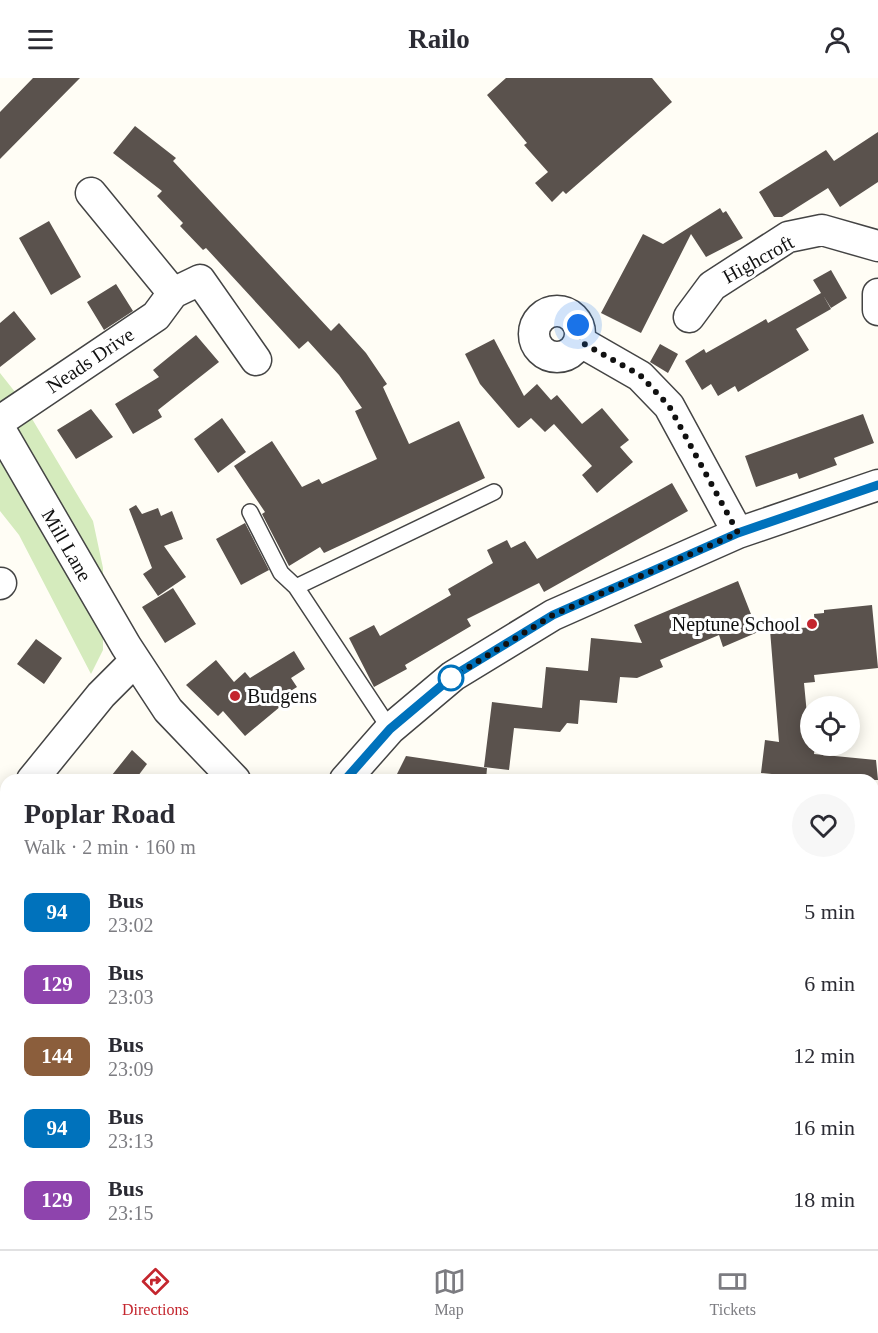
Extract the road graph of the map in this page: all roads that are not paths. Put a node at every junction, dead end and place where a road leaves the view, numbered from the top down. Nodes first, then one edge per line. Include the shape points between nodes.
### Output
1 (91, 193) dead end
2 (878, 246) edge
3 (173, 293) junction
4 (878, 294) edge
5 (878, 310) edge
6 (689, 317) dead end
7 (579, 341) dead end
8 (256, 360) dead end
9 (0, 421) edge
10 (0, 429) edge
11 (878, 485) edge
12 (494, 492) dead end
13 (250, 512) dead end
14 (738, 533) junction
15 (296, 587) junction
16 (135, 661) junction
17 (390, 729) junction
18 (37, 774) edge
19 (229, 774) edge
20 (350, 774) edge

1 - 3 street
2 - 6 street, Highcroft via 822,230 788,237 712,285
3 - 8 street, Neads Drive via 200,280
3 - 9 street, Neads Drive via 156,316
4 - 5 street
7 - 14 street via 640,375 669,406
10 - 16 street, Mill Lane
11 - 14 street
12 - 15 lane
13 - 15 lane via 281,573
14 - 17 street via 553,615 453,676
15 - 17 lane
16 - 18 street via 101,695
16 - 19 street, Mill Lane via 168,710
17 - 20 street

